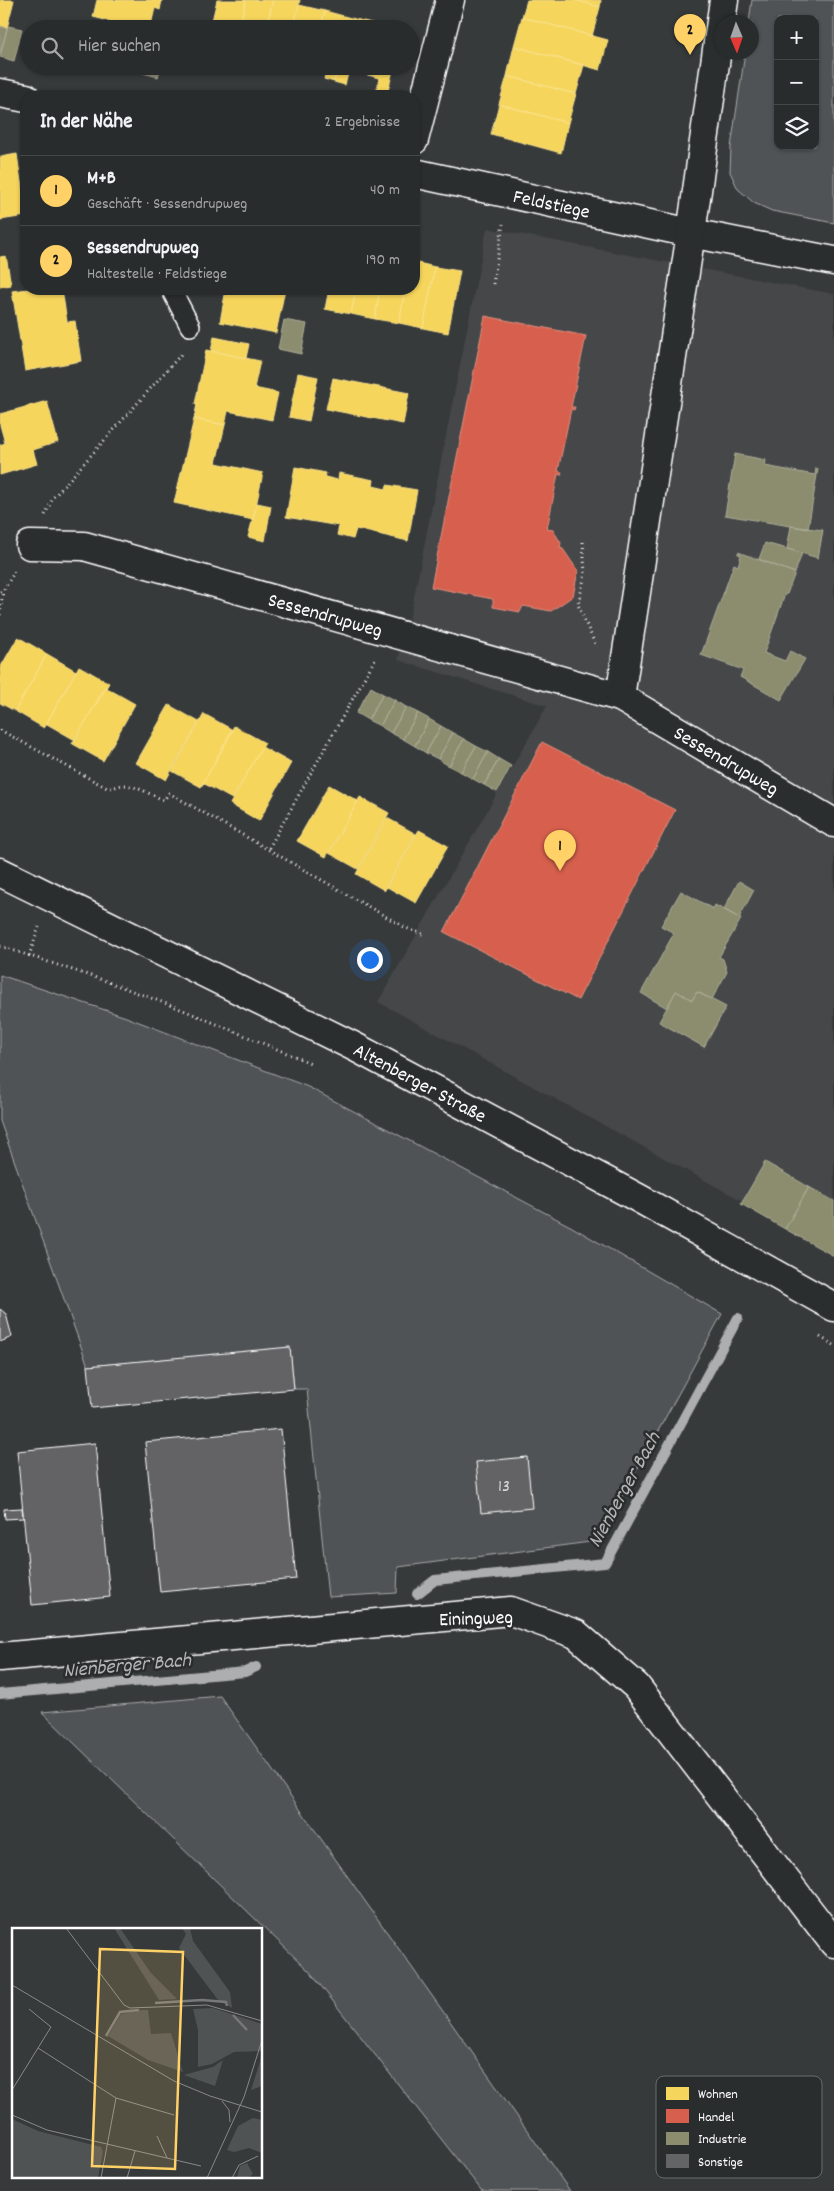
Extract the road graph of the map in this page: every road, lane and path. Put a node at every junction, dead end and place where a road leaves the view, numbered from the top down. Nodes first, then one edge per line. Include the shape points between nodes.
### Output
1 (450, 0) edge
2 (724, 0) edge
3 (0, 93) edge
4 (20, 97) edge
5 (420, 117) edge
6 (420, 175) edge
7 (509, 194) junction
8 (691, 233) junction
9 (834, 261) edge
10 (493, 284) dead end
11 (174, 295) edge
12 (190, 326) joint
13 (583, 542) dead end
14 (30, 545) joint
15 (3, 591) dead end
16 (0, 615) edge
17 (389, 632) junction
18 (595, 646) dead end
19 (620, 697) junction
20 (0, 730) edge
21 (834, 823) edge
22 (269, 848) junction
23 (0, 872) edge
24 (425, 935) dead end
25 (0, 946) edge
26 (317, 1066) dead end
27 (834, 1307) edge
28 (814, 1334) dead end
29 (834, 1345) edge
30 (0, 1657) edge
31 (834, 1943) edge

1 - 5 street
2 - 8 street
3 - 4 street
6 - 7 street, Feldstiege
7 - 8 street, Feldstiege
7 - 10 path
8 - 9 street, Feldstiege
8 - 19 street
11 - 12 lane
12 - 14 path via 185,350 53,498
13 - 18 path via 585,574 578,605
14 - 17 street, Sessendrupweg via 84,546
15 - 16 path
17 - 19 street, Sessendrupweg
17 - 22 path
19 - 21 street, Sessendrupweg
20 - 22 path via 107,788 129,786 164,800 169,793
22 - 24 path via 406,928
23 - 27 street, Altenberger Straße via 355,1047
25 - 26 path via 183,1010
28 - 29 path
30 - 31 street, Einingweg via 511,1611 576,1634 636,1686

